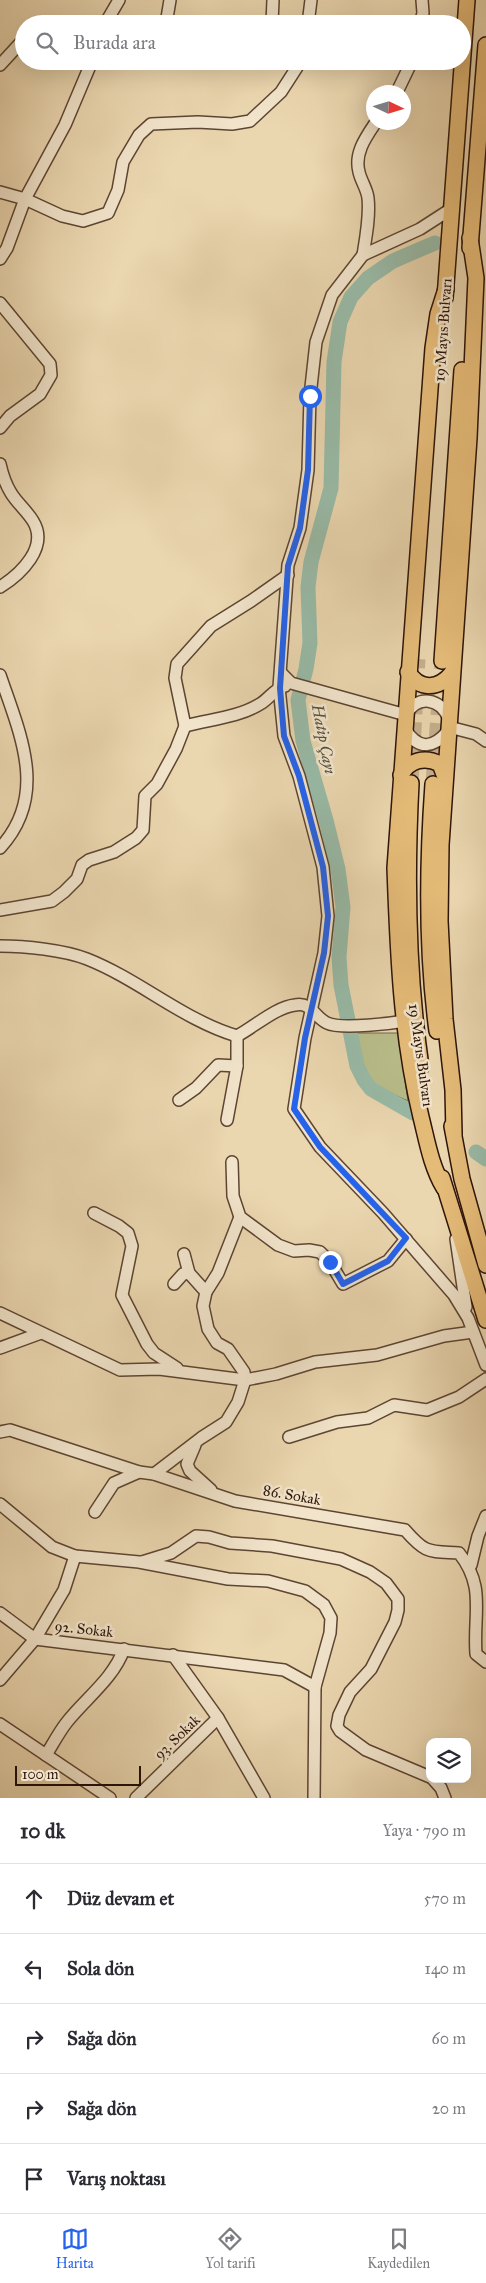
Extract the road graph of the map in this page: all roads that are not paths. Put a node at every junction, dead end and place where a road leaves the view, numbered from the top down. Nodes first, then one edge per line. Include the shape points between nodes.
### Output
1 (119, 0) edge
2 (170, 0) edge
3 (273, 0) edge
4 (311, 0) edge
5 (422, 0) edge
6 (467, 0) edge
7 (110, 15) edge
8 (168, 15) edge
9 (272, 15) edge
10 (309, 15) edge
11 (422, 15) edge
12 (466, 15) edge
13 (486, 45) edge
14 (15, 49) edge
15 (0, 65) edge
16 (88, 70) edge
17 (295, 70) edge
18 (408, 70) edge
19 (462, 70) edge
20 (400, 85) edge
21 (371, 130) edge
22 (0, 192) edge
23 (25, 199) junction
24 (451, 209) junction
25 (470, 238) junction
26 (363, 256) junction
27 (0, 259) edge
28 (446, 290) junction
29 (0, 303) edge
30 (0, 428) edge
31 (0, 464) edge
32 (288, 574) junction
33 (0, 586) edge
34 (418, 659) tunnel mouth
35 (442, 661) tunnel mouth
36 (281, 672) junction
37 (408, 672) junction
38 (452, 673) junction
39 (0, 675) edge
40 (296, 685) junction
41 (280, 688) junction
42 (405, 722) junction
43 (185, 726) junction
44 (449, 726) junction
45 (486, 741) edge
46 (406, 779) junction
47 (439, 780) junction
48 (0, 848) edge
49 (0, 910) edge
50 (0, 946) edge
51 (311, 1008) junction
52 (409, 1021) junction
53 (237, 1036) junction
54 (237, 1066) junction
55 (179, 1100) dead end
56 (421, 1100) junction
57 (227, 1120) dead end
58 (232, 1162) dead end
59 (444, 1188) junction
60 (94, 1213) dead end
61 (240, 1217) junction
62 (454, 1222) junction
63 (406, 1238) junction
64 (184, 1254) dead end
65 (486, 1265) edge
66 (189, 1273) junction
67 (459, 1273) junction
68 (438, 1276) junction
69 (174, 1284) dead end
70 (206, 1292) junction
71 (0, 1313) edge
72 (468, 1318) junction
73 (486, 1320) edge
74 (473, 1332) junction
75 (41, 1333) junction
76 (0, 1348) edge
77 (486, 1365) edge
78 (188, 1373) junction
79 (486, 1379) edge
80 (245, 1380) junction
81 (0, 1432) edge
82 (289, 1437) dead end
83 (197, 1441) junction
84 (139, 1472) junction
85 (154, 1474) junction
86 (213, 1492) junction
87 (0, 1504) edge
88 (94, 1512) dead end
89 (486, 1516) edge
90 (75, 1556) junction
91 (139, 1562) junction
92 (472, 1565) junction
93 (0, 1613) edge
94 (35, 1639) junction
95 (124, 1649) junction
96 (172, 1655) junction
97 (486, 1662) edge
98 (0, 1680) edge
99 (315, 1687) junction
100 (218, 1718) junction
101 (0, 1724) edge
102 (46, 1755) junction
103 (426, 1774) edge
104 (437, 1783) edge
105 (110, 1798) edge
106 (136, 1798) edge
107 (264, 1798) edge
108 (314, 1798) edge
109 (445, 1798) edge

1 - 7 street
2 - 8 street
3 - 9 street
4 - 10 street
5 - 11 street
6 - 12 highway, 19 Mayıs Bulvarı
13 - 25 highway, 19 Mayıs Bulvarı
14 - 15 street
16 - 23 street via 65,125
17 - 23 street via 281,92 250,121 151,124 139,135 123,162 118,190 108,213 83,221 62,216
18 - 20 street
19 - 24 highway, 19 Mayıs Bulvarı
21 - 26 street via 360,146 358,160 358,172 368,197
22 - 23 street
23 - 27 street
24 - 26 street via 420,229
24 - 28 highway, 19 Mayıs Bulvarı
25 - 35 highway, 19 Mayıs Bulvarı
25 - 38 highway via 476,278
26 - 32 street via 332,295 316,342 310,396 308,470 300,528
28 - 34 highway, 19 Mayıs Bulvarı
28 - 37 highway via 438,314 433,348
29 - 30 street via 50,364 51,375 40,394 10,416
31 - 33 street via 10,493 34,522 38,538 35,552 25,566 13,579
32 - 36 street
32 - 43 street via 211,626 178,664 175,678
36 - 40 street
36 - 41 street
37 - 38 highway via 412,679 425,686 439,684
37 - 42 highway
38 - 44 highway
39 - 48 street via 28,770 23,812
40 - 41 street
40 - 42 street
41 - 43 street via 260,704 245,710
41 - 51 street via 284,736 299,776 323,867 328,916 324,953
42 - 44 street via 414,741 428,745 441,740
42 - 44 street via 415,704 429,700 442,707
42 - 46 highway
43 - 49 street via 176,750 145,796 144,830 136,838 114,852 88,860 82,865 77,879 52,901
44 - 45 street via 476,734
44 - 47 highway
46 - 47 highway via 409,764 426,759 440,764
46 - 52 highway via 395,868 398,951
47 - 65 highway via 440,921 450,1096 462,1179
50 - 53 street via 23,946 86,959 213,1029
51 - 52 street via 327,1023 348,1025
51 - 53 street via 296,1004 280,1009
51 - 63 street via 294,1109 320,1147
52 - 56 highway
53 - 54 street
54 - 55 street via 218,1065
54 - 57 street
56 - 59 highway, 19 Mayıs Bulvarı
56 - 59 highway via 424,1130 435,1172
58 - 61 street via 233,1196
59 - 62 highway, 19 Mayıs Bulvarı
60 - 78 street via 128,1233 132,1246 122,1295 147,1344 166,1362
61 - 63 street via 278,1245 294,1251 320,1252 343,1284 388,1261
61 - 70 street via 218,1273
62 - 67 street
62 - 73 highway, 19 Mayıs Bulvarı
63 - 68 street
64 - 66 street
66 - 69 street via 182,1274
66 - 70 street
67 - 68 street
67 - 72 street
68 - 72 street
70 - 80 street via 204,1306 208,1329 217,1343 228,1349 244,1372
71 - 75 street
72 - 74 street
74 - 77 street
74 - 80 street via 444,1336 377,1355 315,1362
75 - 76 street
75 - 78 street via 120,1370 159,1369
78 - 80 street
79 - 82 street via 459,1397 427,1410 394,1405 368,1418 337,1422
80 - 83 street via 238,1402 226,1422
81 - 84 street, 86. Sokak via 10,1430
83 - 85 street
83 - 86 street via 188,1464 190,1471
84 - 85 street, 86. Sokak
84 - 88 street via 114,1483
85 - 86 street, 86. Sokak
86 - 92 street, 86. Sokak via 236,1501 405,1530 421,1548 459,1553
87 - 90 street via 52,1547
89 - 92 street
90 - 91 street
90 - 94 street via 64,1590
91 - 99 street via 228,1578 268,1581 305,1591 324,1605 331,1618
91 - 103 street via 171,1553 196,1536 209,1537 341,1559 386,1583 398,1599 395,1622 372,1669 350,1692 337,1726 366,1750
92 - 97 street via 480,1589 476,1654
93 - 94 street, 92. Sokak
94 - 95 street, 92. Sokak
94 - 98 street
95 - 96 street, 92. Sokak
95 - 102 street via 120,1660 91,1698 67,1722
96 - 99 street, 92. Sokak via 284,1670
96 - 100 street
99 - 108 street
100 - 106 street, 93. Sokak
100 - 107 street
101 - 102 street
102 - 105 street
104 - 109 street

